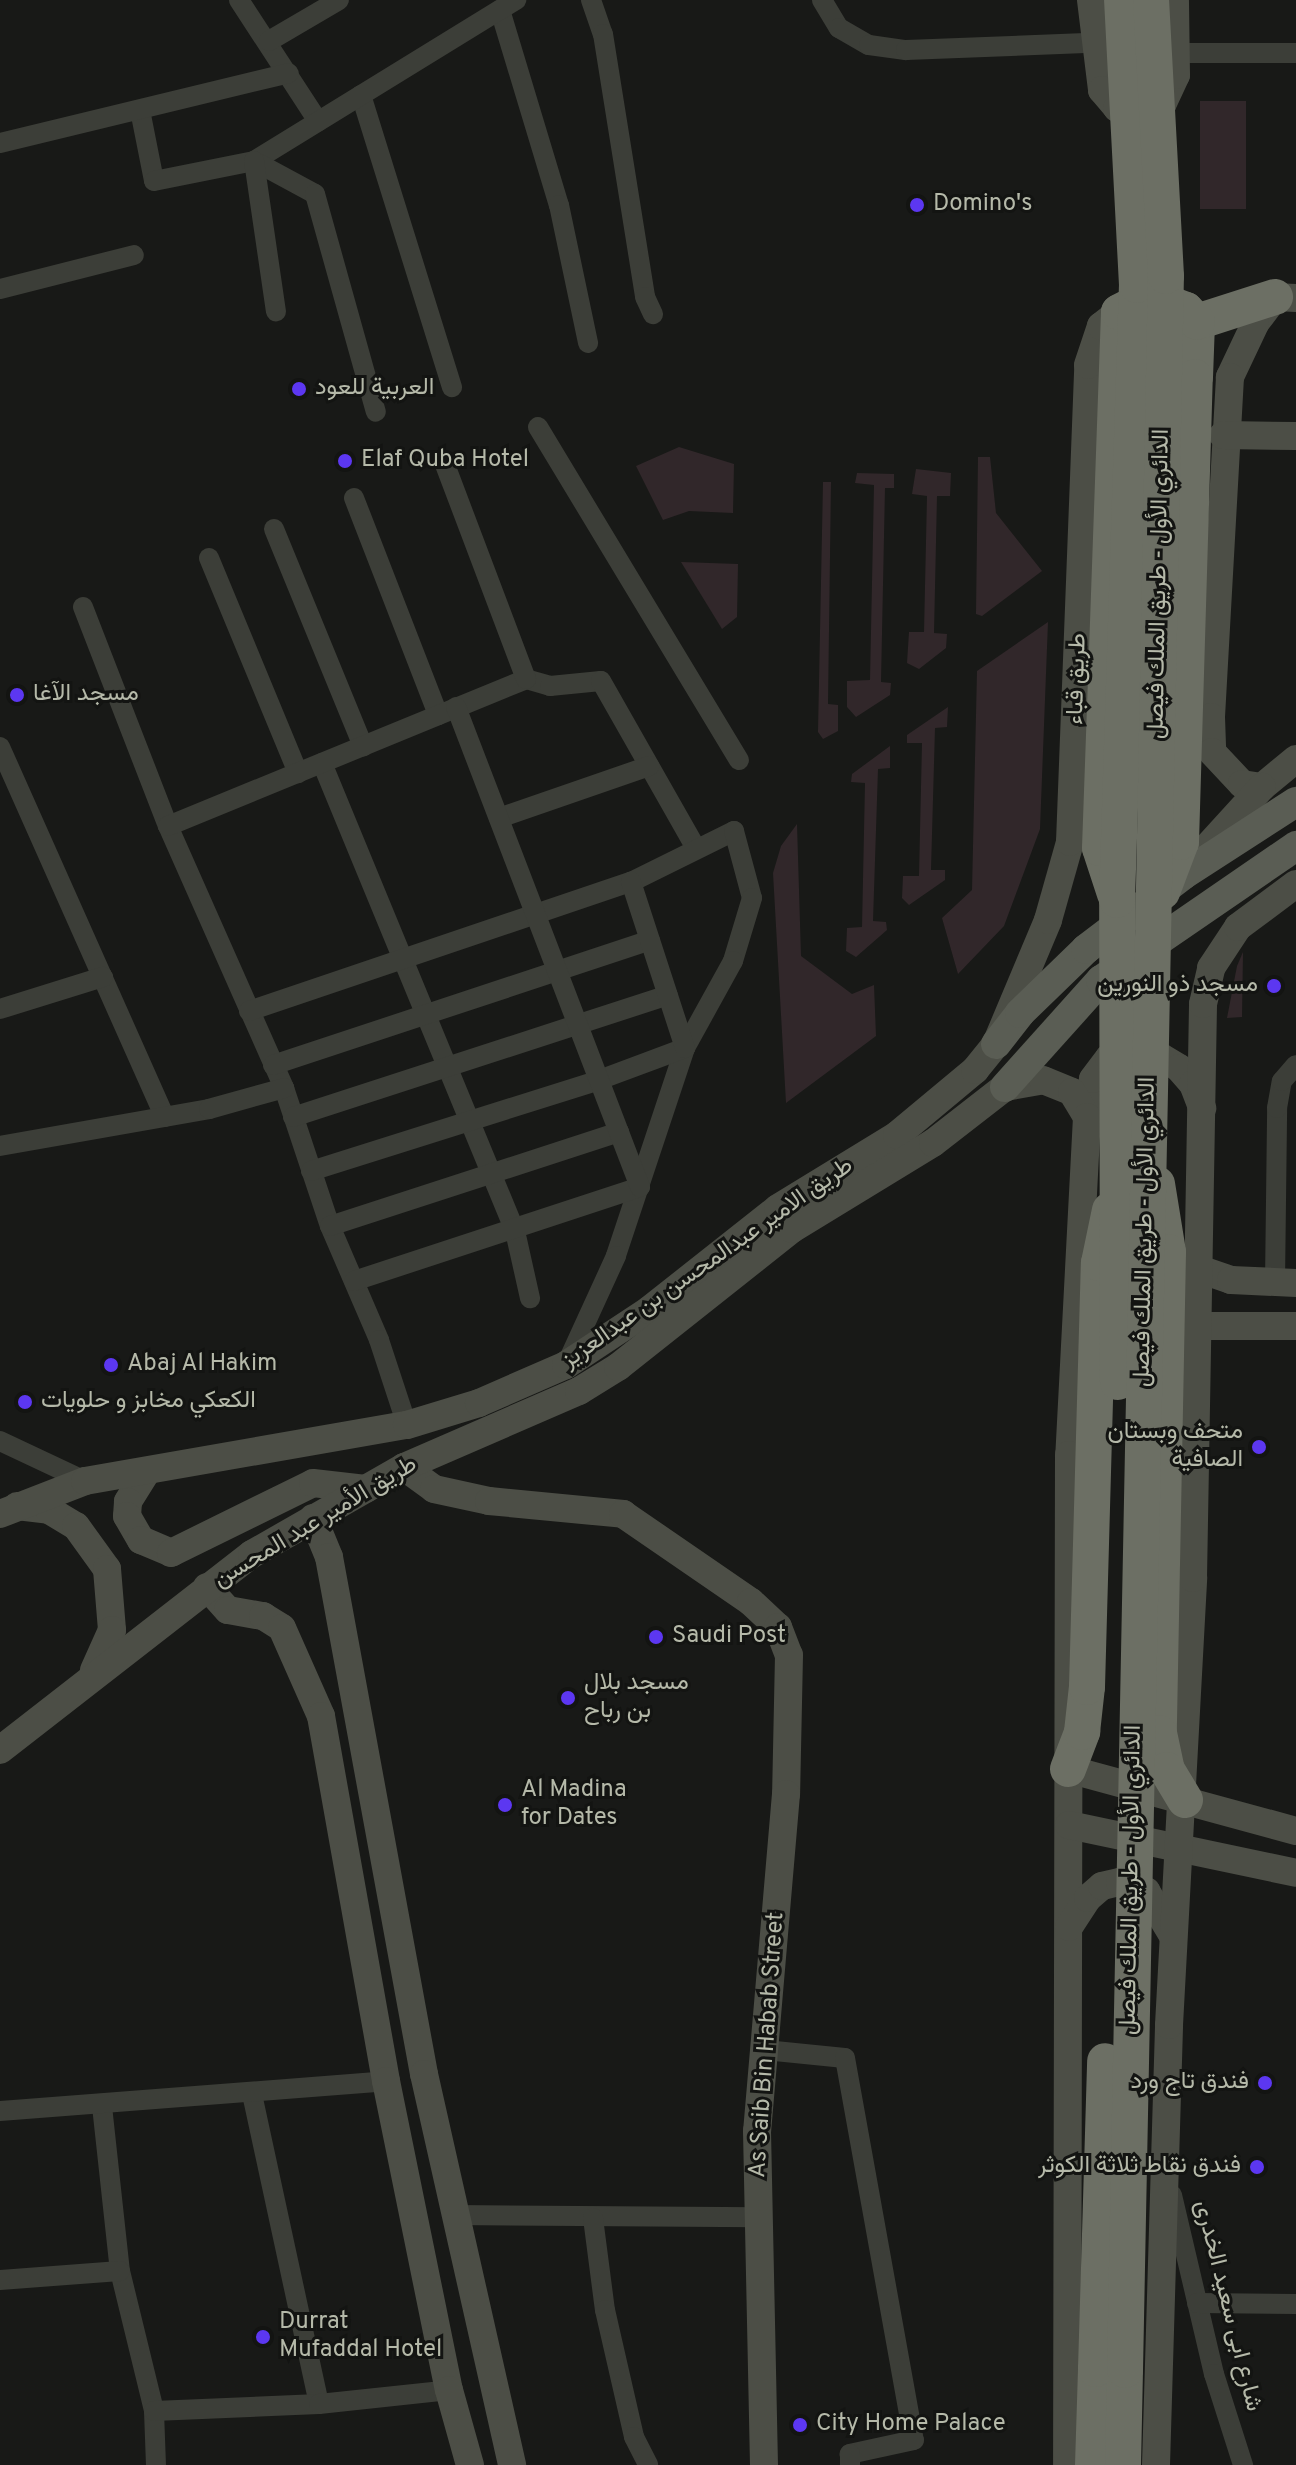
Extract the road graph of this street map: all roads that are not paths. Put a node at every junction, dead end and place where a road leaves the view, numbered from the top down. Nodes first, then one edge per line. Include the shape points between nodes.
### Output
1 (239, 0) edge
2 (339, 0) edge
3 (591, 0) edge
4 (822, 0) edge
5 (1091, 0) edge
6 (1122, 0) edge
7 (1151, 0) edge
8 (1175, 0) edge
9 (508, 5) edge
10 (269, 41) junction
11 (1092, 43) junction
12 (1189, 53) junction
13 (1296, 53) edge
14 (289, 73) junction
15 (361, 95) junction
16 (140, 110) junction
17 (318, 121) junction
18 (0, 143) edge
19 (254, 161) junction
20 (134, 255) dead end
21 (0, 289) edge
22 (1286, 297) edge
23 (276, 311) dead end
24 (1119, 312) junction
25 (653, 314) dead end
26 (1197, 322) junction
27 (588, 343) dead end
28 (452, 387) dead end
29 (376, 412) dead end
30 (538, 427) dead end
31 (1223, 435) junction
32 (1296, 436) edge
33 (446, 467) dead end
34 (354, 498) dead end
35 (274, 529) dead end
36 (209, 558) dead end
37 (83, 607) dead end
38 (526, 679) junction
39 (447, 711) junction
40 (363, 746) junction
41 (0, 747) edge
42 (1296, 759) edge
43 (739, 760) dead end
44 (322, 763) junction
45 (649, 766) junction
46 (298, 773) junction
47 (1262, 787) junction
48 (10, 794) edge
49 (1296, 802) edge
50 (499, 818) junction
51 (168, 826) junction
52 (696, 848) junction
53 (1281, 860) edge
54 (1183, 875) junction
55 (631, 882) junction
56 (1296, 884) edge
57 (1117, 900) junction
58 (535, 914) junction
59 (1153, 916) junction
60 (1238, 927) junction
61 (650, 940) junction
62 (400, 960) junction
63 (556, 968) junction
64 (103, 977) junction
65 (668, 995) junction
66 (0, 1009) edge
67 (249, 1011) junction
68 (421, 1012) junction
69 (578, 1025) junction
70 (996, 1044) junction
71 (685, 1048) junction
72 (273, 1065) junction
73 (444, 1066) junction
74 (1293, 1066) edge
75 (599, 1080) junction
76 (1005, 1087) junction
77 (284, 1088) junction
78 (165, 1117) junction
79 (293, 1117) junction
80 (1087, 1117) junction
81 (467, 1120) junction
82 (1203, 1125) junction
83 (1148, 1130) junction
84 (619, 1132) junction
85 (0, 1146) edge
86 (1119, 1166) junction
87 (311, 1171) junction
88 (490, 1172) junction
89 (640, 1187) junction
90 (330, 1226) junction
91 (515, 1231) junction
92 (1199, 1269) junction
93 (354, 1281) junction
94 (1285, 1283) edge
95 (530, 1298) dead end
96 (1198, 1326) junction
97 (1296, 1326) edge
98 (566, 1365) junction
99 (579, 1391) joint
100 (407, 1425) junction
101 (0, 1441) edge
102 (404, 1467) junction
103 (147, 1471) junction
104 (85, 1481) junction
105 (366, 1489) junction
106 (9, 1510) edge
107 (313, 1518) junction
108 (207, 1587) junction
109 (90, 1677) junction
110 (356, 1712) junction
111 (321, 1716) junction
112 (0, 1750) edge
113 (1068, 1769) junction
114 (1185, 1800) junction
115 (1069, 1825) junction
116 (1296, 1831) edge
117 (1180, 1848) junction
118 (1296, 1873) edge
119 (1069, 1927) junction
120 (1173, 1936) junction
121 (765, 2050) junction
122 (386, 2081) junction
123 (252, 2094) junction
124 (102, 2106) junction
125 (0, 2111) edge
126 (1163, 2160) junction
127 (454, 2215) junction
128 (759, 2217) junction
129 (593, 2218) junction
130 (120, 2271) junction
131 (0, 2280) edge
132 (1197, 2303) junction
133 (1296, 2304) edge
134 (1110, 2369) junction
135 (449, 2390) junction
136 (319, 2404) junction
137 (154, 2411) junction
138 (156, 2465) edge
139 (470, 2465) edge
140 (512, 2465) edge
141 (648, 2465) edge
142 (764, 2465) edge
143 (850, 2465) edge
144 (1067, 2465) edge
145 (1093, 2465) edge
146 (1123, 2465) edge
147 (1156, 2465) edge
148 (1243, 2465) edge

1 - 10 street
2 - 10 street
3 - 25 street via 603,34 645,297
4 - 11 street via 839,28 869,45 906,50
5 - 11 main road
6 - 57 highway, الدائري الأول - طريق الملك فيصل, bridge via 1137,285
7 - 59 highway, الدائري الأول - طريق الملك فيصل, bridge via 1166,276
8 - 12 main road
9 - 15 street
9 - 27 street
10 - 14 street
11 - 12 main road via 1102,90 1117,108 1142,114 1162,105
12 - 13 street
14 - 16 street
14 - 17 street
15 - 17 street
15 - 28 street
16 - 18 street
16 - 19 street via 154,181
17 - 19 street
19 - 23 street
19 - 29 street via 315,194
20 - 21 street
22 - 26 highway
22 - 31 main road via 1255,324 1230,377
24 - 26 highway via 1139,302 1165,302 1186,310
24 - 57 highway via 1100,848
24 - 70 main road, طريق قباء via 1101,326 1088,365 1070,842 1048,920
26 - 59 highway, bridge via 1181,842
30 - 43 street
31 - 32 main road
31 - 47 main road via 1212,752 1242,784
33 - 38 street
34 - 39 street
35 - 40 street
36 - 46 street
37 - 51 street
38 - 39 street
38 - 45 street via 550,686 601,681
39 - 40 street
39 - 50 street
40 - 44 street
41 - 48 street
42 - 47 main road
44 - 46 street
44 - 62 street
45 - 50 street
45 - 52 street
46 - 51 street
47 - 54 main road
48 - 64 street
49 - 54 main road, طريق الامير عبدالمحسن بن عبدالعزيز
50 - 58 street
51 - 67 street
52 - 55 street
52 - 71 street via 734,831 752,898 733,961
53 - 60 main road
53 - 76 main road, طريق الامير عبدالمحسن بن عبدالعزيز via 1101,980
54 - 70 main road, طريق الامير عبدالمحسن بن عبدالعزيز via 1086,949
55 - 58 street
55 - 61 street
56 - 60 main road
57 - 86 highway, الدائري الأول - طريق الملك فيصل, bridge
58 - 62 street
58 - 63 street
59 - 83 highway, الدائري الأول - طريق الملك فيصل, bridge
60 - 82 main road via 1211,968 1203,1004
61 - 63 street
61 - 65 street
62 - 67 street
62 - 68 street
63 - 68 street
63 - 69 street
64 - 66 street
64 - 78 street
65 - 69 street
65 - 71 street
67 - 72 street
68 - 72 street
68 - 73 street
69 - 73 street
69 - 75 street
70 - 98 main road, طريق الامير عبدالمحسن بن عبدالعزيز via 975,1070 897,1135 778,1208 649,1310
71 - 75 street
71 - 89 street
72 - 77 street
73 - 79 street
73 - 81 street
74 - 94 street via 1277,1108
75 - 81 street
75 - 84 street
76 - 80 main road via 1043,1080 1058,1084 1080,1100
76 - 99 main road, طريق الامير عبدالمحسن بن عبدالعزيز via 933,1143 792,1229 664,1334
77 - 78 street
77 - 79 street
78 - 85 street
79 - 87 street
80 - 82 main road via 1101,1066 1119,1053 1140,1052 1179,1068 1193,1084
80 - 113 main road via 1069,1432
81 - 87 street
81 - 88 street
82 - 92 main road
83 - 114 highway, bridge via 1168,1252 1159,1733 1167,1770
83 - 134 highway, الدائري الأول - طريق الملك فيصل, bridge
84 - 88 street
84 - 89 street
86 - 113 highway, bridge via 1099,1263 1087,1687 1082,1732
86 - 134 highway, الدائري الأول - طريق الملك فيصل, bridge
87 - 90 street
88 - 90 street
88 - 91 street
89 - 91 street
89 - 98 street via 616,1256
90 - 93 street
91 - 93 street
91 - 95 street
92 - 94 main road via 1231,1280
92 - 96 main road
93 - 100 street
96 - 97 main road
96 - 114 main road
98 - 100 main road, طريق الامير عبدالمحسن بن عبدالعزيز via 479,1403
99 - 102 main road, طريق الأمير عبد المحسن
100 - 103 main road, طريق الامير عبدالمحسن بن عبدالعزيز
101 - 104 street
102 - 105 main road, طريق الأمير عبد المحسن
102 - 121 main road, As Saib Bin Habab Street via 434,1489 489,1501 623,1514 778,1627 789,1655 787,1778
103 - 104 main road
103 - 105 main road via 128,1502 127,1516 132,1531 148,1546 171,1553 313,1483
104 - 106 main road
105 - 107 main road, طريق الأمير عبد المحسن
106 - 109 main road via 49,1510 76,1526 107,1569 112,1630
107 - 108 main road, طريق الأمير عبد المحسن
107 - 110 main road via 329,1557
108 - 109 main road, طريق الأمير عبد المحسن
108 - 111 main road via 228,1610 263,1616 282,1628
109 - 112 main road, طريق الأمير عبد المحسن
110 - 111 main road
110 - 127 main road
111 - 122 main road
113 - 114 main road
113 - 115 main road
114 - 116 main road
114 - 117 main road
115 - 117 main road
115 - 119 main road
117 - 118 main road
117 - 120 main road
119 - 120 main road via 1088,1898 1102,1886 1120,1882 1146,1891
119 - 144 main road
120 - 126 main road
121 - 128 main road, As Saib Bin Habab Street via 757,2131
121 - 143 street via 845,2058 914,2440 850,2454
122 - 123 street
122 - 135 main road
123 - 124 street
123 - 136 street
124 - 125 street
124 - 130 street
126 - 132 street, شارع ابى سعيد الخدرى
126 - 147 main road
127 - 129 street
127 - 140 main road
128 - 129 street
128 - 142 main road, As Saib Bin Habab Street
129 - 141 street via 605,2310 634,2437
130 - 131 street
130 - 137 street
132 - 133 street
132 - 148 street, شارع ابى سعيد الخدرى
134 - 145 highway
134 - 146 highway, الدائري الأول - طريق الملك فيصل
135 - 136 street
135 - 139 main road
136 - 137 street
137 - 138 street

